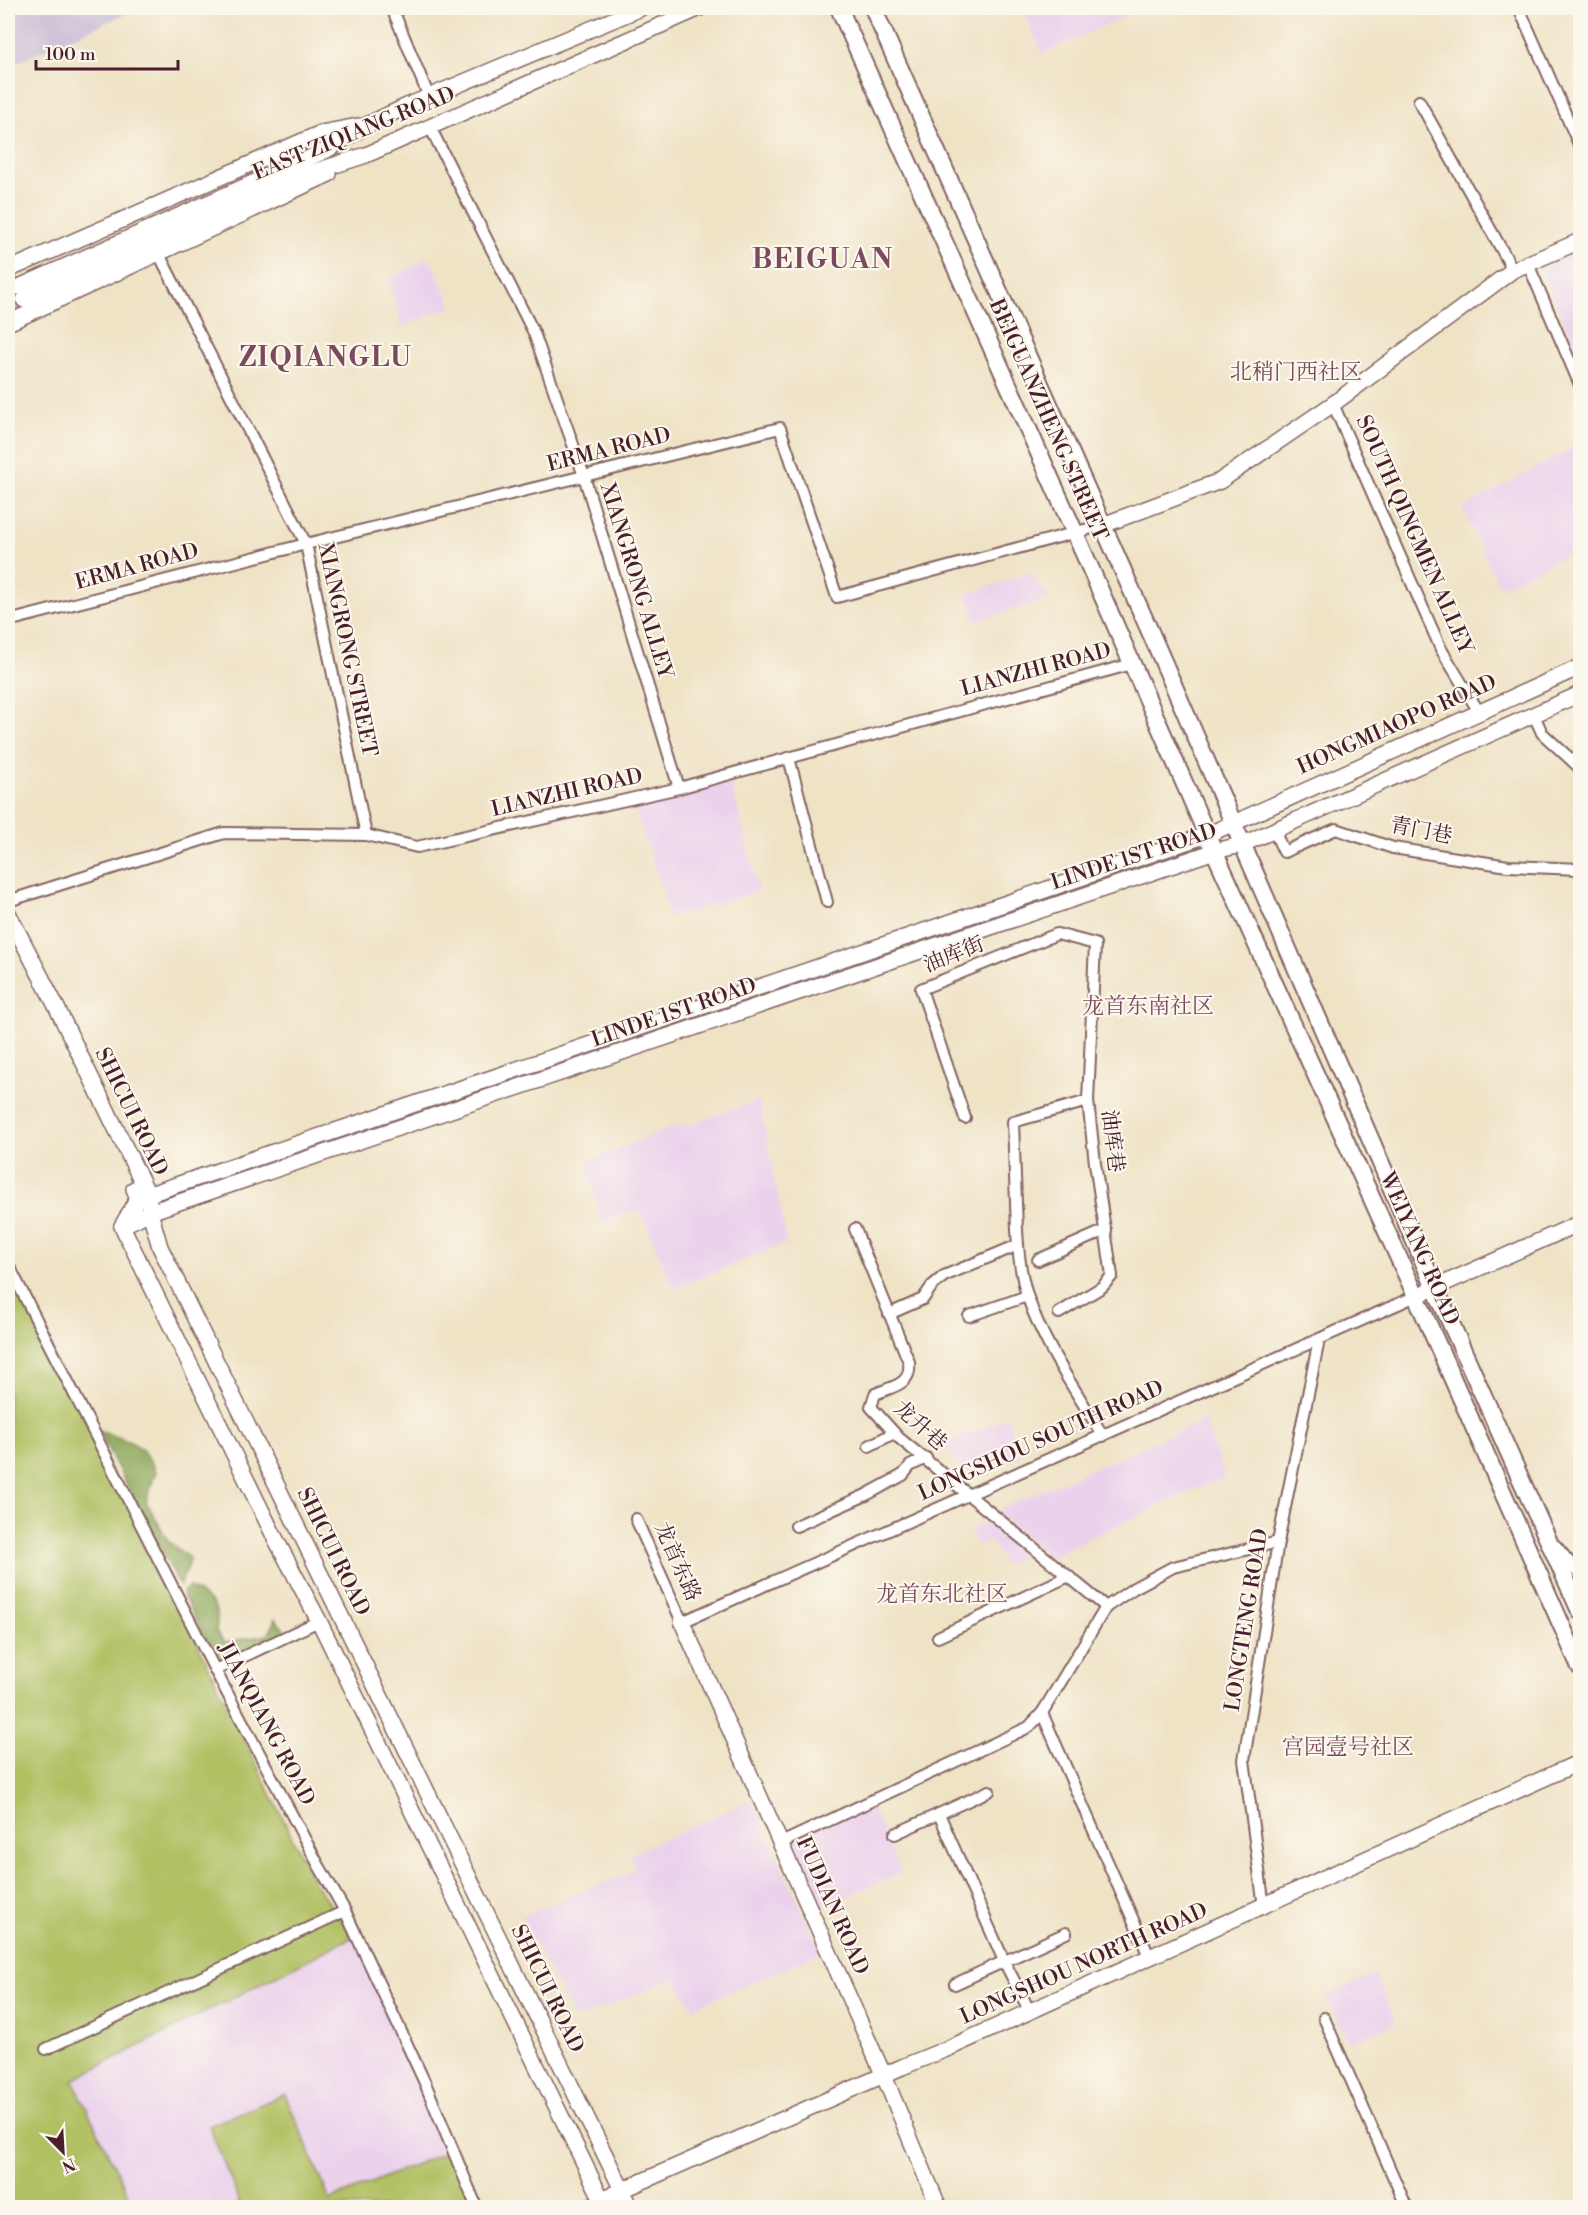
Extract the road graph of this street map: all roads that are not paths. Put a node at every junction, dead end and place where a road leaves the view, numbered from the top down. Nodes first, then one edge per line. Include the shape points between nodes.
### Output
1 (392, 8) edge
2 (640, 8) edge
3 (700, 8) edge
4 (839, 8) edge
5 (873, 8) edge
6 (1519, 8) edge
7 (429, 97) junction
8 (1419, 101) dead end
9 (367, 125) junction
10 (430, 127) junction
11 (1581, 147) edge
12 (366, 154) junction
13 (1581, 242) edge
14 (159, 254) junction
15 (1528, 264) junction
16 (8, 270) edge
17 (1513, 270) junction
18 (8, 323) edge
19 (1581, 385) edge
20 (1333, 404) junction
21 (584, 476) junction
22 (1103, 525) junction
23 (1074, 533) junction
24 (306, 543) junction
25 (8, 621) edge
26 (1132, 664) junction
27 (1581, 667) edge
28 (1581, 694) edge
29 (1479, 712) junction
30 (1534, 715) junction
31 (789, 758) junction
32 (1581, 768) edge
33 (679, 788) junction
34 (1232, 823) junction
35 (1274, 831) junction
36 (366, 835) junction
37 (1207, 835) junction
38 (1241, 845) junction
39 (1215, 851) junction
40 (1581, 869) edge
41 (8, 901) edge
42 (827, 902) dead end
43 (8, 913) edge
44 (8, 934) edge
45 (1095, 944) joint
46 (1088, 1101) junction
47 (965, 1118) dead end
48 (143, 1196) junction
49 (150, 1212) junction
50 (1581, 1223) edge
51 (122, 1226) junction
52 (855, 1229) dead end
53 (1106, 1230) junction
54 (1018, 1245) junction
55 (1038, 1260) dead end
56 (8, 1264) edge
57 (1435, 1288) junction
58 (1028, 1296) junction
59 (1416, 1296) junction
60 (1059, 1312) dead end
61 (889, 1314) junction
62 (969, 1316) dead end
63 (1319, 1340) junction
64 (894, 1433) junction
65 (1103, 1436) junction
66 (869, 1446) dead end
67 (926, 1458) junction
68 (969, 1495) junction
69 (636, 1519) dead end
70 (796, 1526) dead end
71 (1543, 1528) junction
72 (1278, 1542) junction
73 (1581, 1575) edge
74 (1067, 1577) junction
75 (1106, 1607) junction
76 (1581, 1611) edge
77 (319, 1622) junction
78 (682, 1622) junction
79 (938, 1637) dead end
80 (1581, 1667) edge
81 (215, 1670) junction
82 (1042, 1713) junction
83 (1581, 1762) edge
84 (989, 1791) dead end
85 (939, 1814) junction
86 (895, 1834) dead end
87 (781, 1843) junction
88 (1264, 1907) junction
89 (345, 1911) junction
90 (1066, 1933) dead end
91 (1149, 1956) junction
92 (1004, 1961) junction
93 (955, 1984) dead end
94 (1030, 2012) junction
95 (1324, 2018) dead end
96 (45, 2049) dead end
97 (884, 2076) junction
98 (623, 2190) junction
99 (604, 2204) edge
100 (477, 2208) edge
101 (582, 2208) edge
102 (631, 2208) edge
103 (939, 2208) edge
104 (1407, 2208) edge

1 - 7 street
2 - 7 main road, EAST ZIQIANG ROAD
3 - 10 main road, EAST ZIQIANG ROAD
4 - 23 main road, BEIGUANZHENG STREET
5 - 22 main road, BEIGUANZHENG STREET
6 - 11 street
7 - 9 main road, EAST ZIQIANG ROAD
8 - 17 street
9 - 12 main road, EAST ZIQIANG ROAD via 327,150 21,294 298,177
9 - 16 main road via 321,133
10 - 12 main road, EAST ZIQIANG ROAD
10 - 21 street, XIANGRONG ALLEY via 534,333
12 - 14 main road via 304,188
13 - 15 main road
14 - 18 main road
14 - 24 street, XIANGRONG STREET
15 - 17 main road
15 - 19 street
17 - 20 main road
20 - 22 main road via 1220,481
20 - 29 street, SOUTH QINGMEN ALLEY via 1441,649
21 - 23 street, ERMA ROAD via 780,428 837,597
21 - 24 street, ERMA ROAD
21 - 33 street, XIANGRONG ALLEY
22 - 23 street, ERMA ROAD
22 - 34 main road, BEIGUANZHENG STREET
23 - 26 main road, BEIGUANZHENG STREET
24 - 25 street, ERMA ROAD
24 - 36 street, XIANGRONG STREET
26 - 31 street, LIANZHI ROAD
26 - 37 main road, BEIGUANZHENG STREET
27 - 29 main road, HONGMIAOPO ROAD
28 - 30 main road
29 - 34 main road, HONGMIAOPO ROAD
30 - 32 street via 1542,733
30 - 35 main road
31 - 33 street, LIANZHI ROAD
31 - 42 street
33 - 36 street, LIANZHI ROAD via 417,847
34 - 37 main road, LINDE 1ST ROAD
34 - 38 main road, BEIGUANZHENG STREET
35 - 38 main road
35 - 40 street, 青门巷 via 1284,852 1336,829 1393,848 1509,866
36 - 41 street, LIANZHI ROAD via 224,832
37 - 39 main road, BEIGUANZHENG STREET
37 - 48 main road, LINDE 1ST ROAD
38 - 39 main road, LINDE 1ST ROAD
38 - 57 main road, WEIYANG ROAD
39 - 49 main road, LINDE 1ST ROAD
39 - 59 main road, WEIYANG ROAD
43 - 48 main road, SHICUI ROAD via 55,1004
44 - 48 main road, SHICUI ROAD
45 - 46 street, 油库巷
45 - 47 street, 油库街 via 1057,934 921,989
46 - 53 street, 油库巷
46 - 54 street via 1013,1122
48 - 49 main road, SHICUI ROAD
48 - 51 main road, SHICUI ROAD
49 - 51 main road, LINDE 1ST ROAD
49 - 98 main road, SHICUI ROAD via 160,1246
50 - 57 main road
51 - 77 main road, SHICUI ROAD
52 - 61 street, 龙升巷
53 - 55 street
53 - 60 street, 油库巷 via 1112,1278
54 - 58 street
54 - 61 street via 945,1276 918,1303
56 - 81 street, JIANQIANG ROAD
57 - 59 main road
57 - 71 main road, WEIYANG ROAD
58 - 62 street
58 - 65 street via 1048,1343
59 - 63 street, LONGSHOU SOUTH ROAD
59 - 80 main road, WEIYANG ROAD
61 - 64 street, 龙升巷 via 910,1372 903,1382 875,1394 871,1407
63 - 65 street, LONGSHOU SOUTH ROAD
63 - 72 street, LONGTENG ROAD
64 - 66 street
64 - 67 street, 龙升巷
65 - 68 street, LONGSHOU SOUTH ROAD
67 - 68 street, 龙升巷
67 - 70 street via 866,1495
68 - 74 street, 龙升巷
68 - 78 street, LONGSHOU SOUTH ROAD
69 - 78 street, 龙首东路
71 - 73 street
71 - 76 main road, WEIYANG ROAD
72 - 75 street via 1173,1567
72 - 88 street, LONGTENG ROAD via 1244,1761
74 - 75 street, 龙升巷
74 - 79 street
75 - 82 street
77 - 81 street
77 - 99 main road, SHICUI ROAD
78 - 87 main road, FUDIAN ROAD
81 - 89 street, JIANQIANG ROAD
82 - 87 street via 1029,1727
82 - 91 street
83 - 88 main road, LONGSHOU NORTH ROAD
84 - 85 street
85 - 86 street
85 - 92 street
87 - 97 main road, FUDIAN ROAD
88 - 91 main road, LONGSHOU NORTH ROAD
89 - 96 street
89 - 100 street, JIANQIANG ROAD via 425,2083
90 - 92 street
91 - 94 main road, LONGSHOU NORTH ROAD
92 - 93 street
92 - 94 street
94 - 97 main road, LONGSHOU NORTH ROAD
95 - 104 street
97 - 98 main road, LONGSHOU NORTH ROAD
97 - 103 main road, FUDIAN ROAD
98 - 99 main road, LONGSHOU NORTH ROAD
98 - 102 main road, SHICUI ROAD
99 - 101 street

